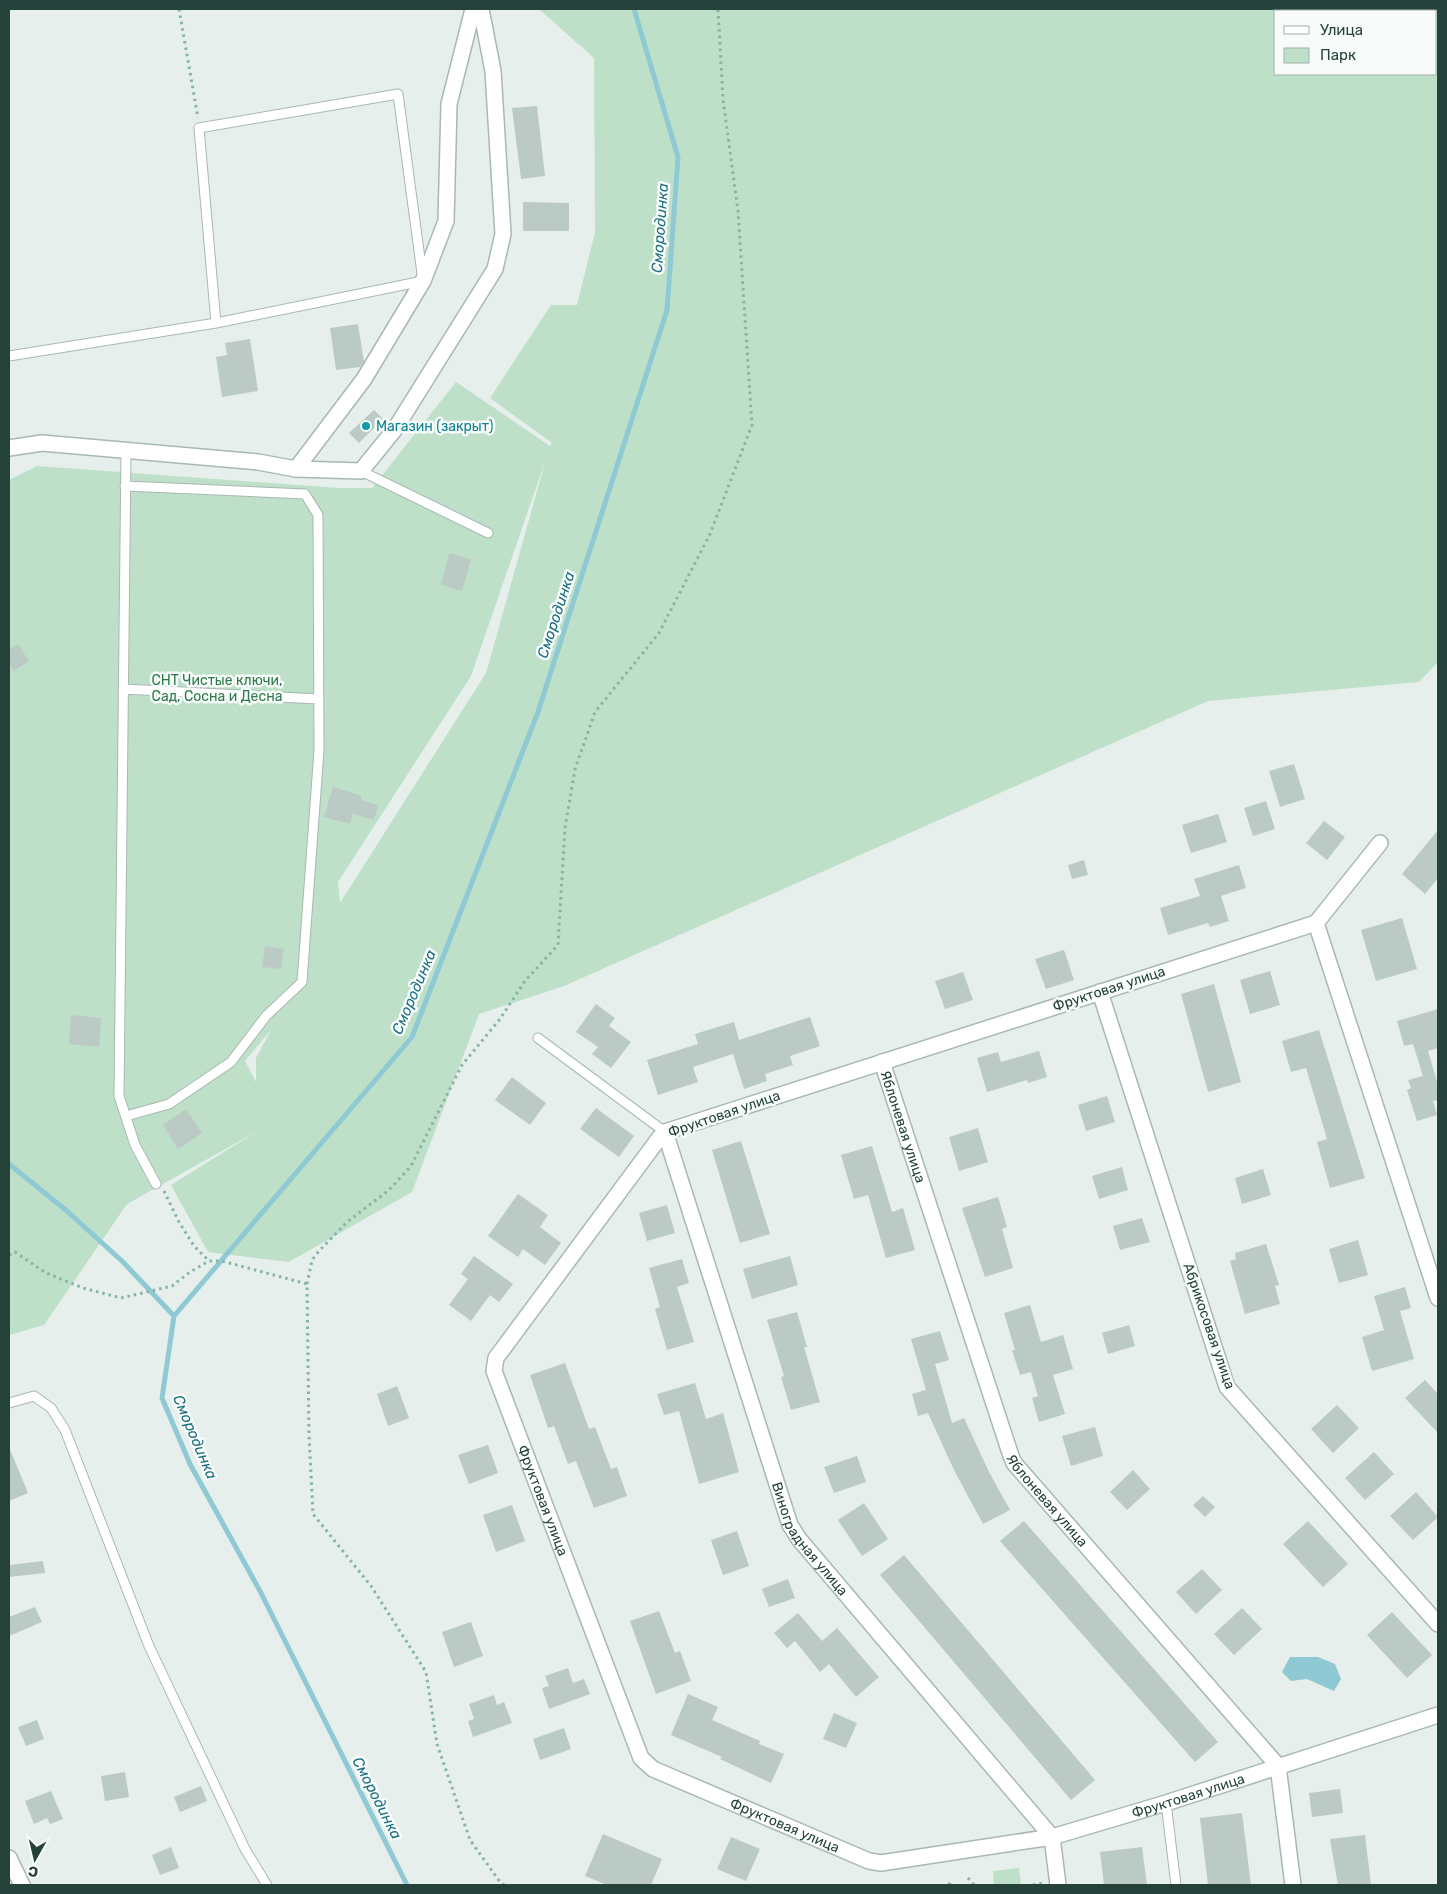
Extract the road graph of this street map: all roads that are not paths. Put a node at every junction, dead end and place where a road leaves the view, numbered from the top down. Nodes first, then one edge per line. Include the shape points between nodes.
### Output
1 (473, 9) edge
2 (481, 9) edge
3 (423, 281) junction
4 (216, 323) junction
5 (9, 356) edge
6 (9, 448) edge
7 (126, 451) junction
8 (296, 469) junction
9 (361, 471) junction
10 (125, 486) junction
11 (488, 533) dead end
12 (123, 689) junction
13 (319, 699) junction
14 (1380, 843) dead end
15 (1316, 923) junction
16 (1100, 992) junction
17 (538, 1038) dead end
18 (882, 1062) junction
19 (126, 1116) junction
20 (665, 1132) junction
21 (156, 1184) road end
22 (1438, 1298) edge
23 (9, 1403) edge
24 (1438, 1624) edge
25 (1438, 1715) edge
26 (1278, 1766) junction
27 (1166, 1803) junction
28 (1052, 1837) junction
29 (9, 1858) edge
30 (22, 1885) edge
31 (267, 1885) edge
32 (1058, 1885) edge
33 (1176, 1885) edge
34 (1292, 1885) edge

1 - 3 street via 449,104 446,221
2 - 9 street via 493,71 503,224 495,269 395,429
3 - 4 lane
3 - 4 lane via 398,94 199,128
3 - 8 street via 364,378
4 - 5 lane
6 - 7 street via 42,443
7 - 8 street via 258,462
7 - 10 lane
8 - 9 street
9 - 11 lane
10 - 12 lane
10 - 13 lane via 305,494 318,515
12 - 13 lane
12 - 19 lane via 119,1096
13 - 19 lane via 319,750 302,982 266,1016 231,1062 169,1104
14 - 15 street
15 - 16 street, Фруктовая улица
15 - 22 street
16 - 18 street, Фруктовая улица
16 - 24 street, Абрикосовая улица via 1227,1387
17 - 20 lane
18 - 20 street, Фруктовая улица
18 - 26 street, Яблоневая улица via 1014,1463
19 - 21 lane via 136,1145
20 - 28 street, Виноградная улица via 790,1525
20 - 28 street, Фруктовая улица via 494,1364 496,1377 641,1758 653,1768 874,1863
23 - 31 lane via 34,1396 51,1408 65,1430 149,1646 245,1849
25 - 26 street, Фруктовая улица
26 - 27 street, Фруктовая улица
26 - 34 street
27 - 28 street, Фруктовая улица
27 - 33 lane
28 - 32 street
29 - 30 street

